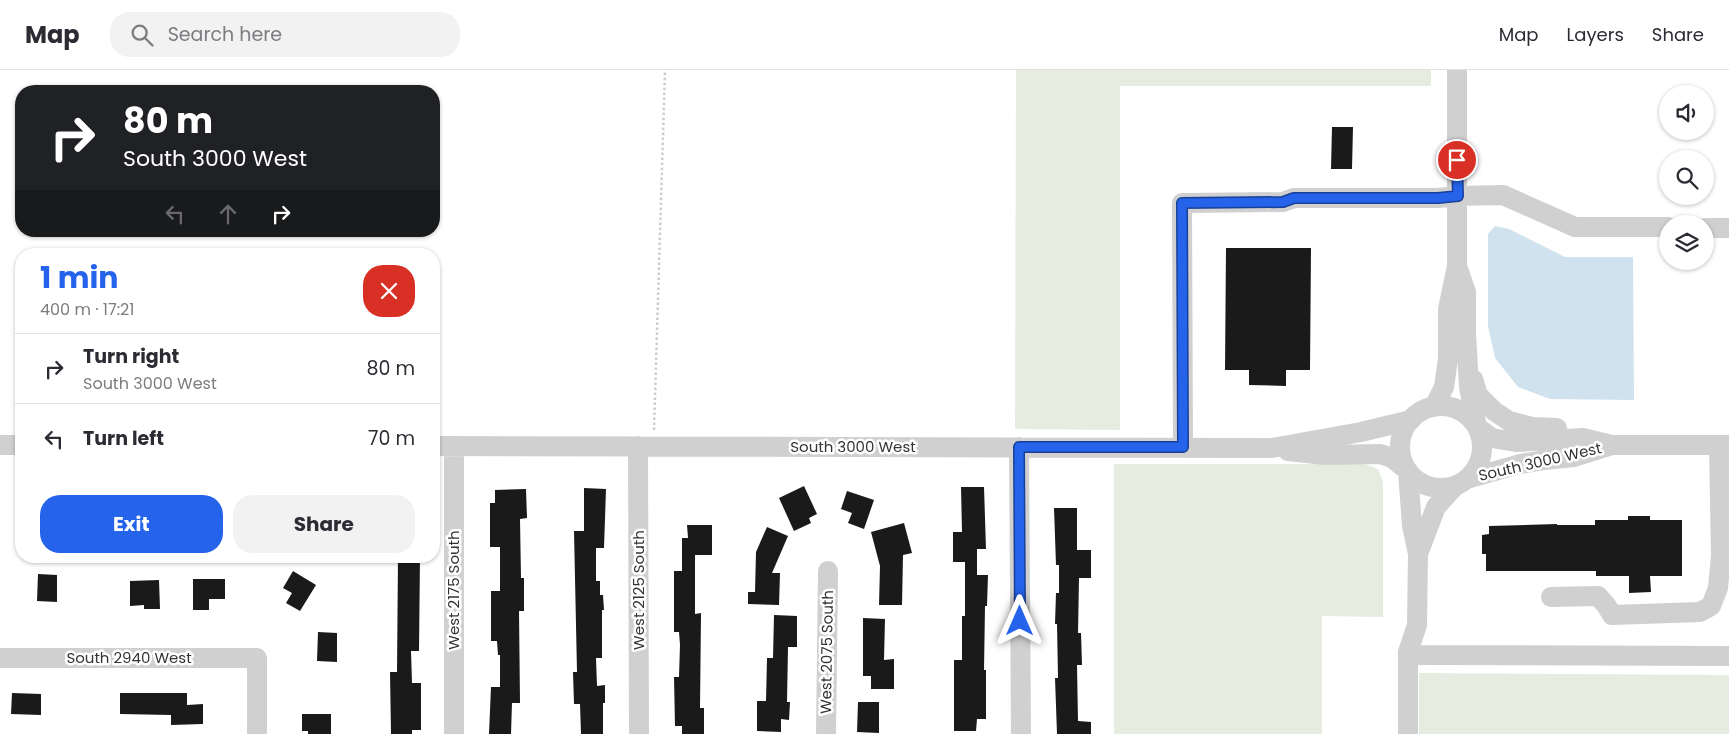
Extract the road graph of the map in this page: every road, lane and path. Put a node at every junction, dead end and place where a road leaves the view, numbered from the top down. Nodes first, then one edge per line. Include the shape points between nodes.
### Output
1 (665, 70) edge
2 (1457, 70) edge
3 (1458, 196) junction
4 (1659, 227) edge
5 (1714, 228) edge
6 (1729, 228) edge
7 (1458, 266) junction
8 (1468, 365) junction
9 (1434, 407) junction
10 (1411, 420) junction
11 (1476, 426) junction
12 (1583, 438) junction
13 (0, 445) edge
14 (15, 445) edge
15 (1612, 445) junction
16 (1724, 445) edge
17 (440, 446) edge
18 (454, 446) junction
19 (646, 446) junction
20 (1019, 447) junction
21 (1183, 447) junction
22 (1272, 448) junction
23 (1408, 470) junction
24 (1461, 482) junction
25 (1418, 554) junction
26 (828, 571) dead end
27 (1551, 597) dead end
28 (1408, 652) junction
29 (1729, 656) edge
30 (0, 658) edge
31 (257, 734) edge
32 (454, 734) edge
33 (639, 734) edge
34 (826, 734) edge
35 (1020, 734) edge
36 (1408, 734) edge

1 - 19 path
2 - 3 street
3 - 4 street via 1502,195 1575,227
3 - 7 street
3 - 21 street via 1182,203
5 - 6 street
7 - 8 street via 1466,292
7 - 9 street via 1448,309 1448,359 1444,387
8 - 11 street
8 - 12 street via 1478,395 1509,421 1560,429
9 - 10 street
9 - 11 street via 1458,410
10 - 22 street, South 3000 West
10 - 23 street via 1401,445 1402,458
11 - 12 street, South 3000 West via 1492,438 1516,442
11 - 24 street via 1481,438 1480,460 1475,471
12 - 15 street, South 3000 West
13 - 14 street
15 - 16 street, South 3000 West
15 - 24 street, South 3000 West via 1574,457 1520,464
16 - 27 street via 1718,588 1711,606 1700,612 1612,615 1598,596
17 - 18 street, South 3000 West
18 - 19 street, South 3000 West
18 - 32 street, West 2175 South
19 - 20 street, South 3000 West
19 - 33 street, West 2125 South
20 - 21 street, South 3000 West
20 - 35 street
21 - 22 street, South 3000 West
22 - 23 street, South 3000 West via 1300,454 1380,454
23 - 24 street via 1429,486 1442,488
23 - 25 street via 1412,526
24 - 25 street via 1436,507
25 - 28 street via 1417,625
26 - 34 street, West 2075 South
28 - 29 street via 1419,655
28 - 36 street
30 - 31 street, South 2940 West via 257,658

